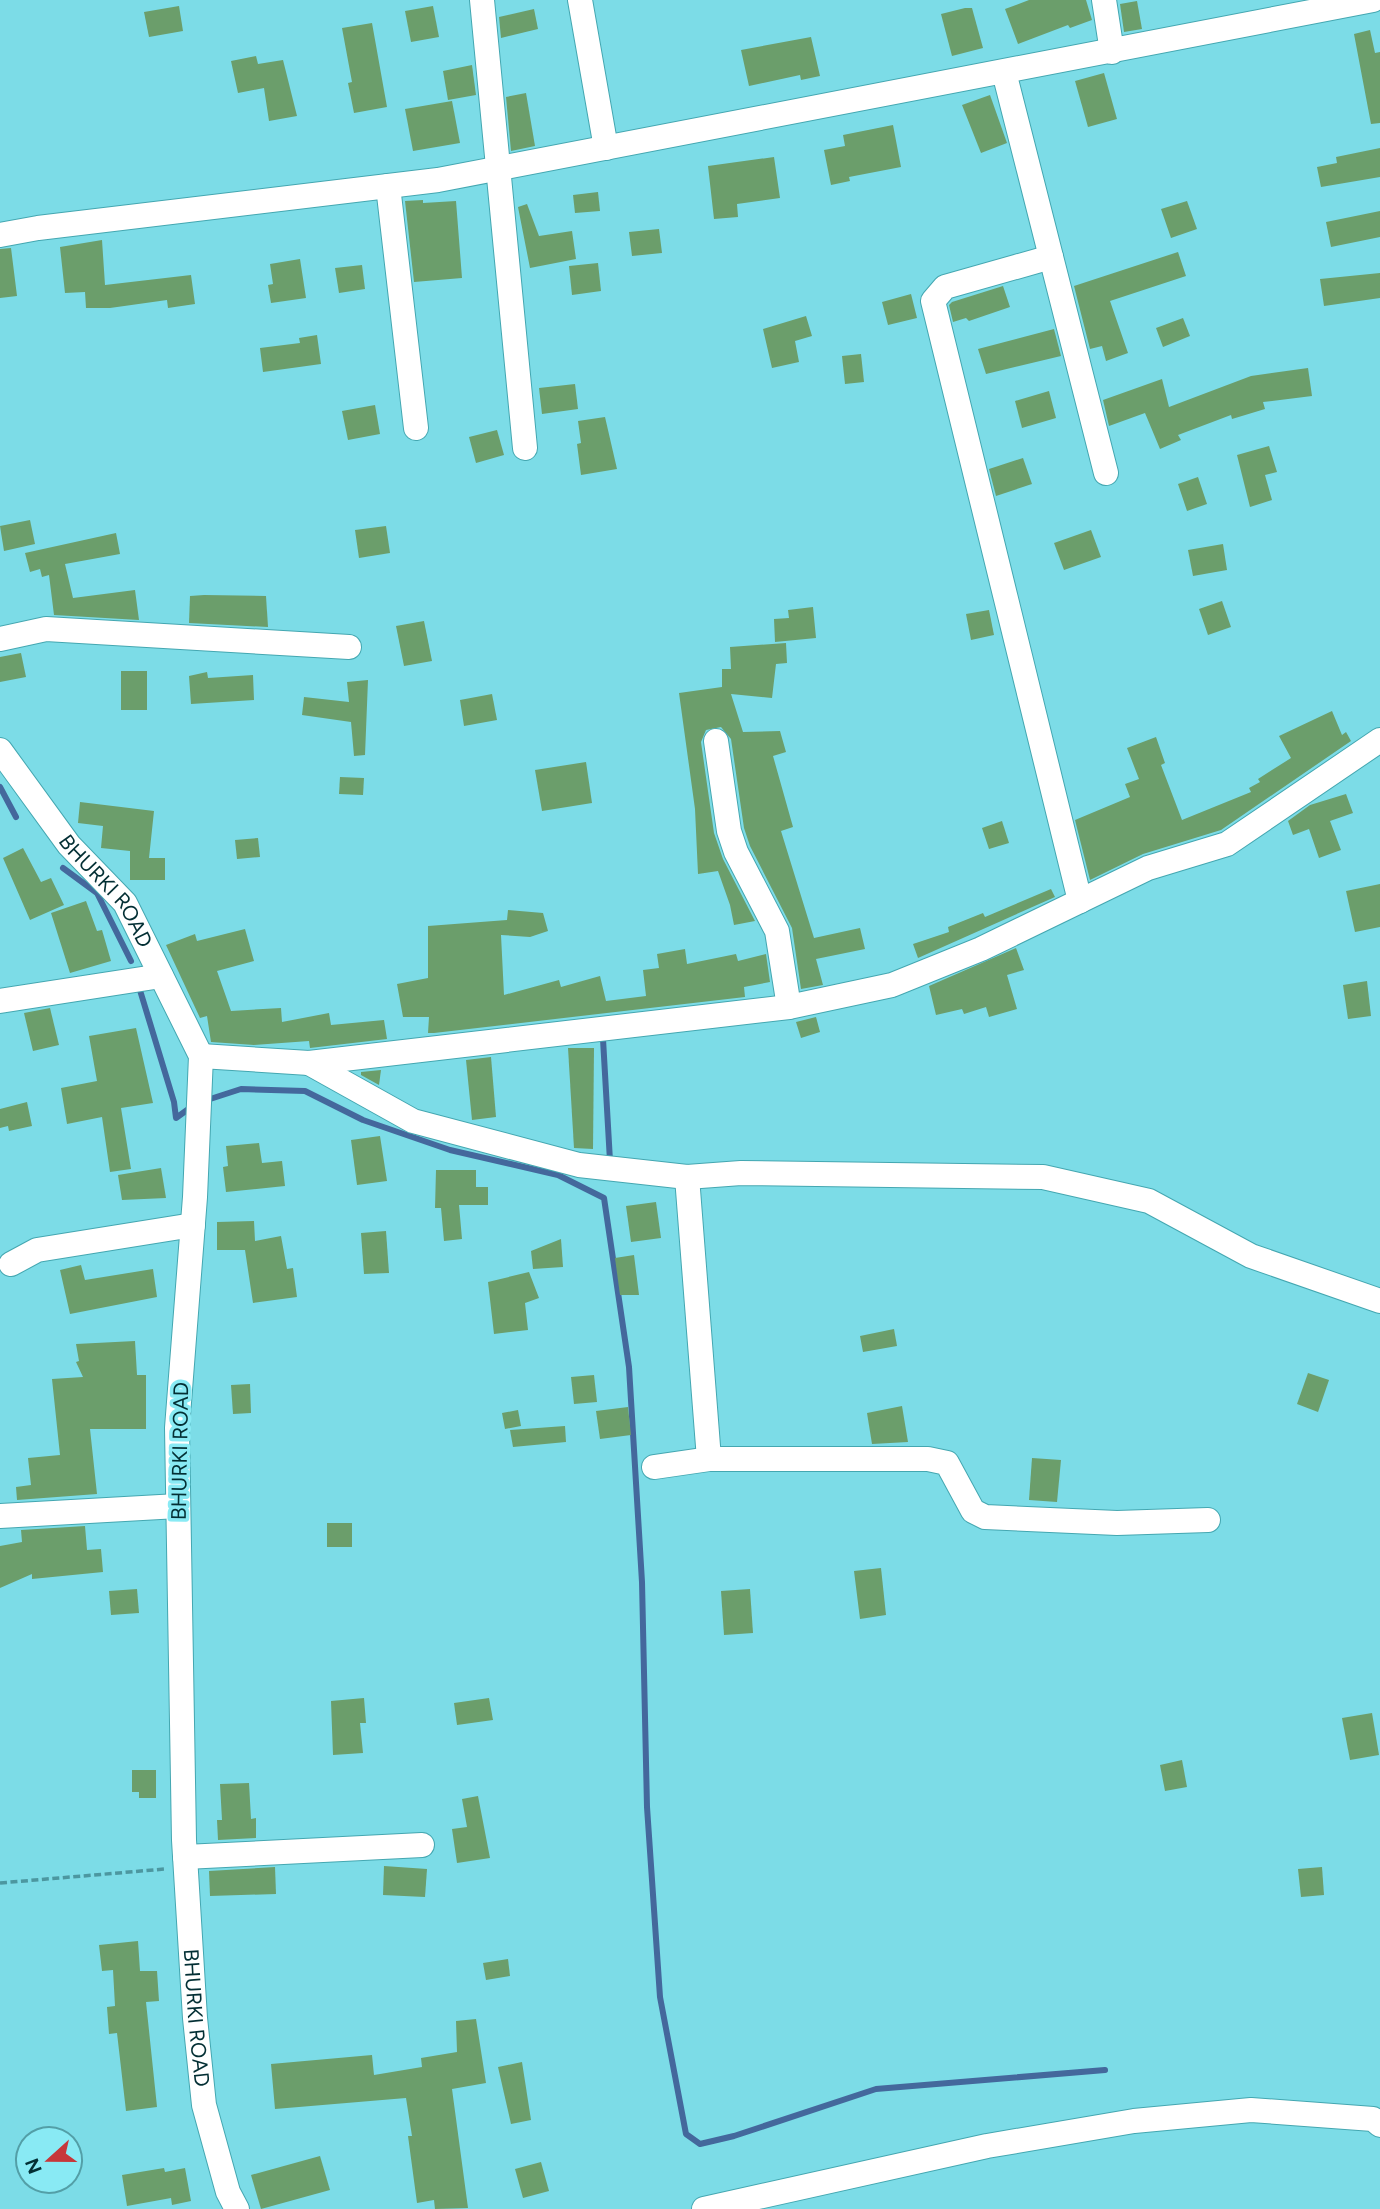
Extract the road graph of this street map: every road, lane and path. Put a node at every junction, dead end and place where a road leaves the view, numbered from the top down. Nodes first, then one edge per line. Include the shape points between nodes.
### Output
1 (482, 0) edge
2 (580, 0) edge
3 (1104, 0) edge
4 (1374, 0) edge
5 (1112, 52) junction
6 (1004, 72) junction
7 (606, 148) junction
8 (500, 168) junction
9 (388, 186) junction
10 (0, 235) edge
11 (1051, 257) junction
12 (416, 428) dead end
13 (525, 448) dead end
14 (1106, 473) dead end
15 (0, 639) edge
16 (349, 646) dead end
17 (1380, 740) edge
18 (716, 741) dead end
19 (0, 750) edge
20 (1080, 901) junction
21 (160, 976) junction
22 (0, 1001) edge
23 (789, 1007) junction
24 (309, 1063) junction
25 (201, 1067) junction
26 (687, 1177) junction
27 (193, 1225) junction
28 (11, 1264) dead end
29 (1380, 1301) edge
30 (709, 1459) junction
31 (654, 1467) dead end
32 (178, 1506) junction
33 (0, 1516) edge
34 (1208, 1520) dead end
35 (422, 1845) dead end
36 (185, 1862) junction
37 (0, 1883) edge
38 (1380, 2125) edge
39 (237, 2209) edge
40 (704, 2209) edge

1 - 8 street
2 - 7 street
3 - 5 street
4 - 5 street
5 - 6 street
6 - 7 street
6 - 11 street
7 - 8 street
8 - 9 street
8 - 13 street
9 - 10 street
9 - 12 street
11 - 14 street
11 - 20 street via 945,287 933,301
15 - 16 street via 46,629
17 - 20 street via 1227,844 1148,868
18 - 23 street via 729,831 777,931
19 - 21 street, BHURKI ROAD via 69,845 125,903
20 - 23 street via 892,985
21 - 22 street
21 - 25 street, BHURKI ROAD
23 - 24 street
24 - 25 street
24 - 26 street via 413,1121 579,1165
25 - 27 street, BHURKI ROAD
26 - 29 street via 741,1173 1043,1177 1149,1200 1251,1256
26 - 30 street
27 - 28 street via 37,1250
27 - 32 street, BHURKI ROAD via 177,1428
30 - 31 street
30 - 34 street via 928,1459 947,1463 973,1511 985,1517 1117,1523
32 - 33 street
32 - 36 street, BHURKI ROAD
35 - 36 street
36 - 37 path
36 - 39 street, BHURKI ROAD via 204,2105
38 - 40 street via 1373,2119 1251,2110 1134,2121 987,2146

